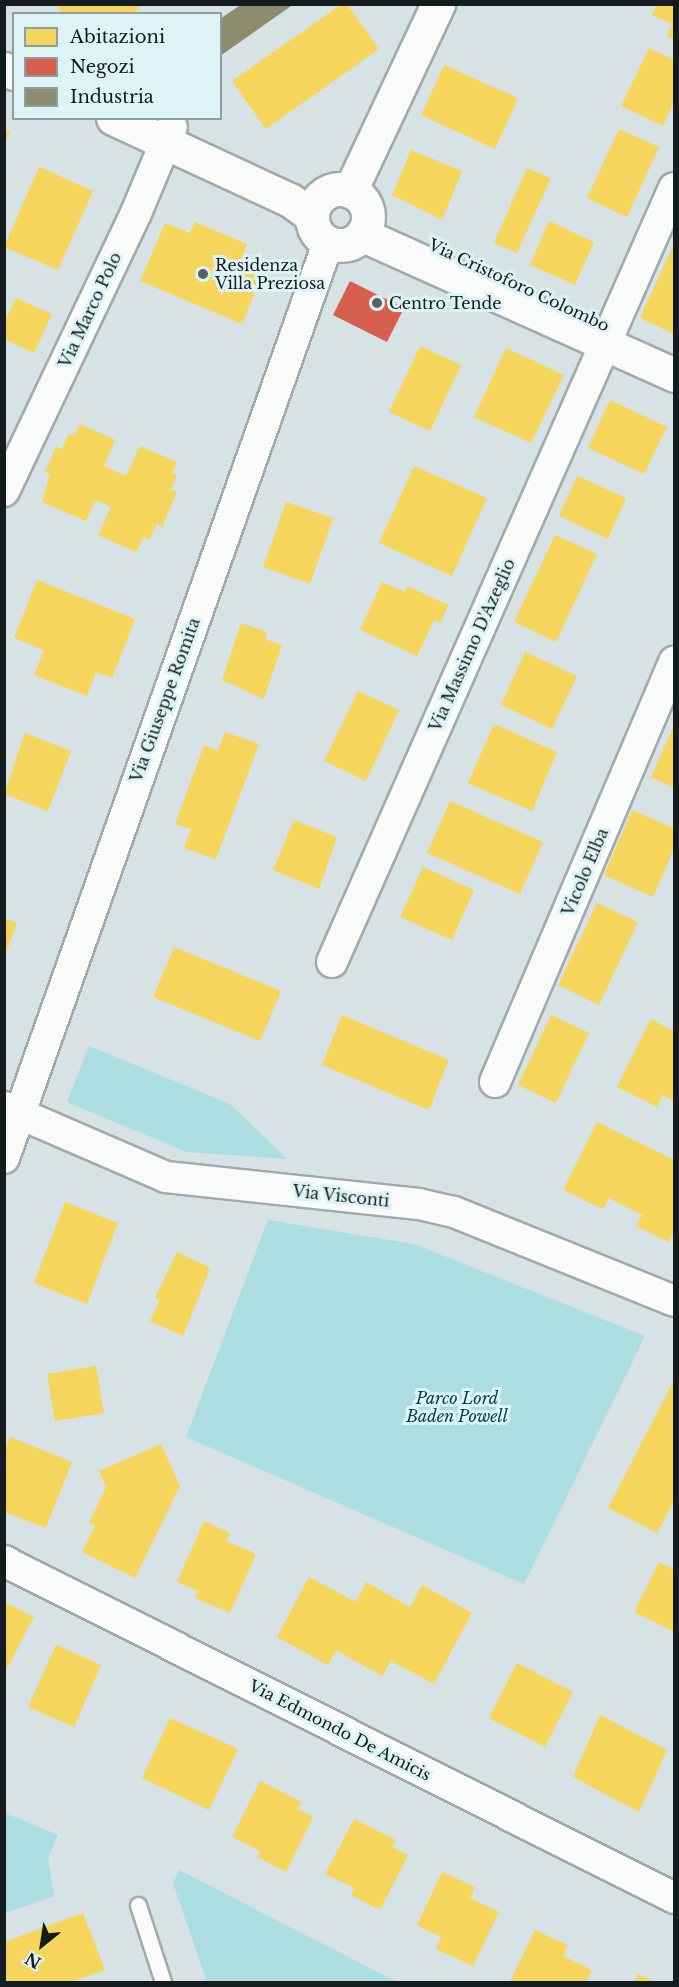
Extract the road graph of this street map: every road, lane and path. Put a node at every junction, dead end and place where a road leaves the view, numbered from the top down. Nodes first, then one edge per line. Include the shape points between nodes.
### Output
1 (438, 4) edge
2 (122, 120) edge
3 (164, 129) edge
4 (675, 188) edge
5 (341, 214) junction
6 (608, 335) junction
7 (675, 356) edge
8 (675, 375) edge
9 (4, 491) edge
10 (675, 662) edge
11 (332, 962) dead end
12 (495, 1082) dead end
13 (12, 1110) edge
14 (4, 1158) edge
15 (675, 1301) edge
16 (4, 1561) edge
17 (675, 1898) edge
18 (138, 1905) dead end
19 (163, 1983) edge

1 - 5 street
2 - 3 street, Via Cristoforo Colombo
3 - 5 street, Via Cristoforo Colombo via 312,190
3 - 9 street, Via Marco Polo
4 - 6 street, Via Massimo D'Azeglio
5 - 6 street, Via Cristoforo Colombo via 387,224
5 - 13 street, Via Giuseppe Romita
6 - 7 street, Via Cristoforo Colombo
6 - 8 street, Via Cristoforo Colombo
6 - 11 street, Via Massimo D'Azeglio
10 - 12 street, Vicolo Elba
13 - 14 street, Via Giuseppe Romita
13 - 15 street, Via Visconti via 166,1177 419,1204 454,1212
16 - 17 street, Via Edmondo De Amicis
18 - 19 lane

